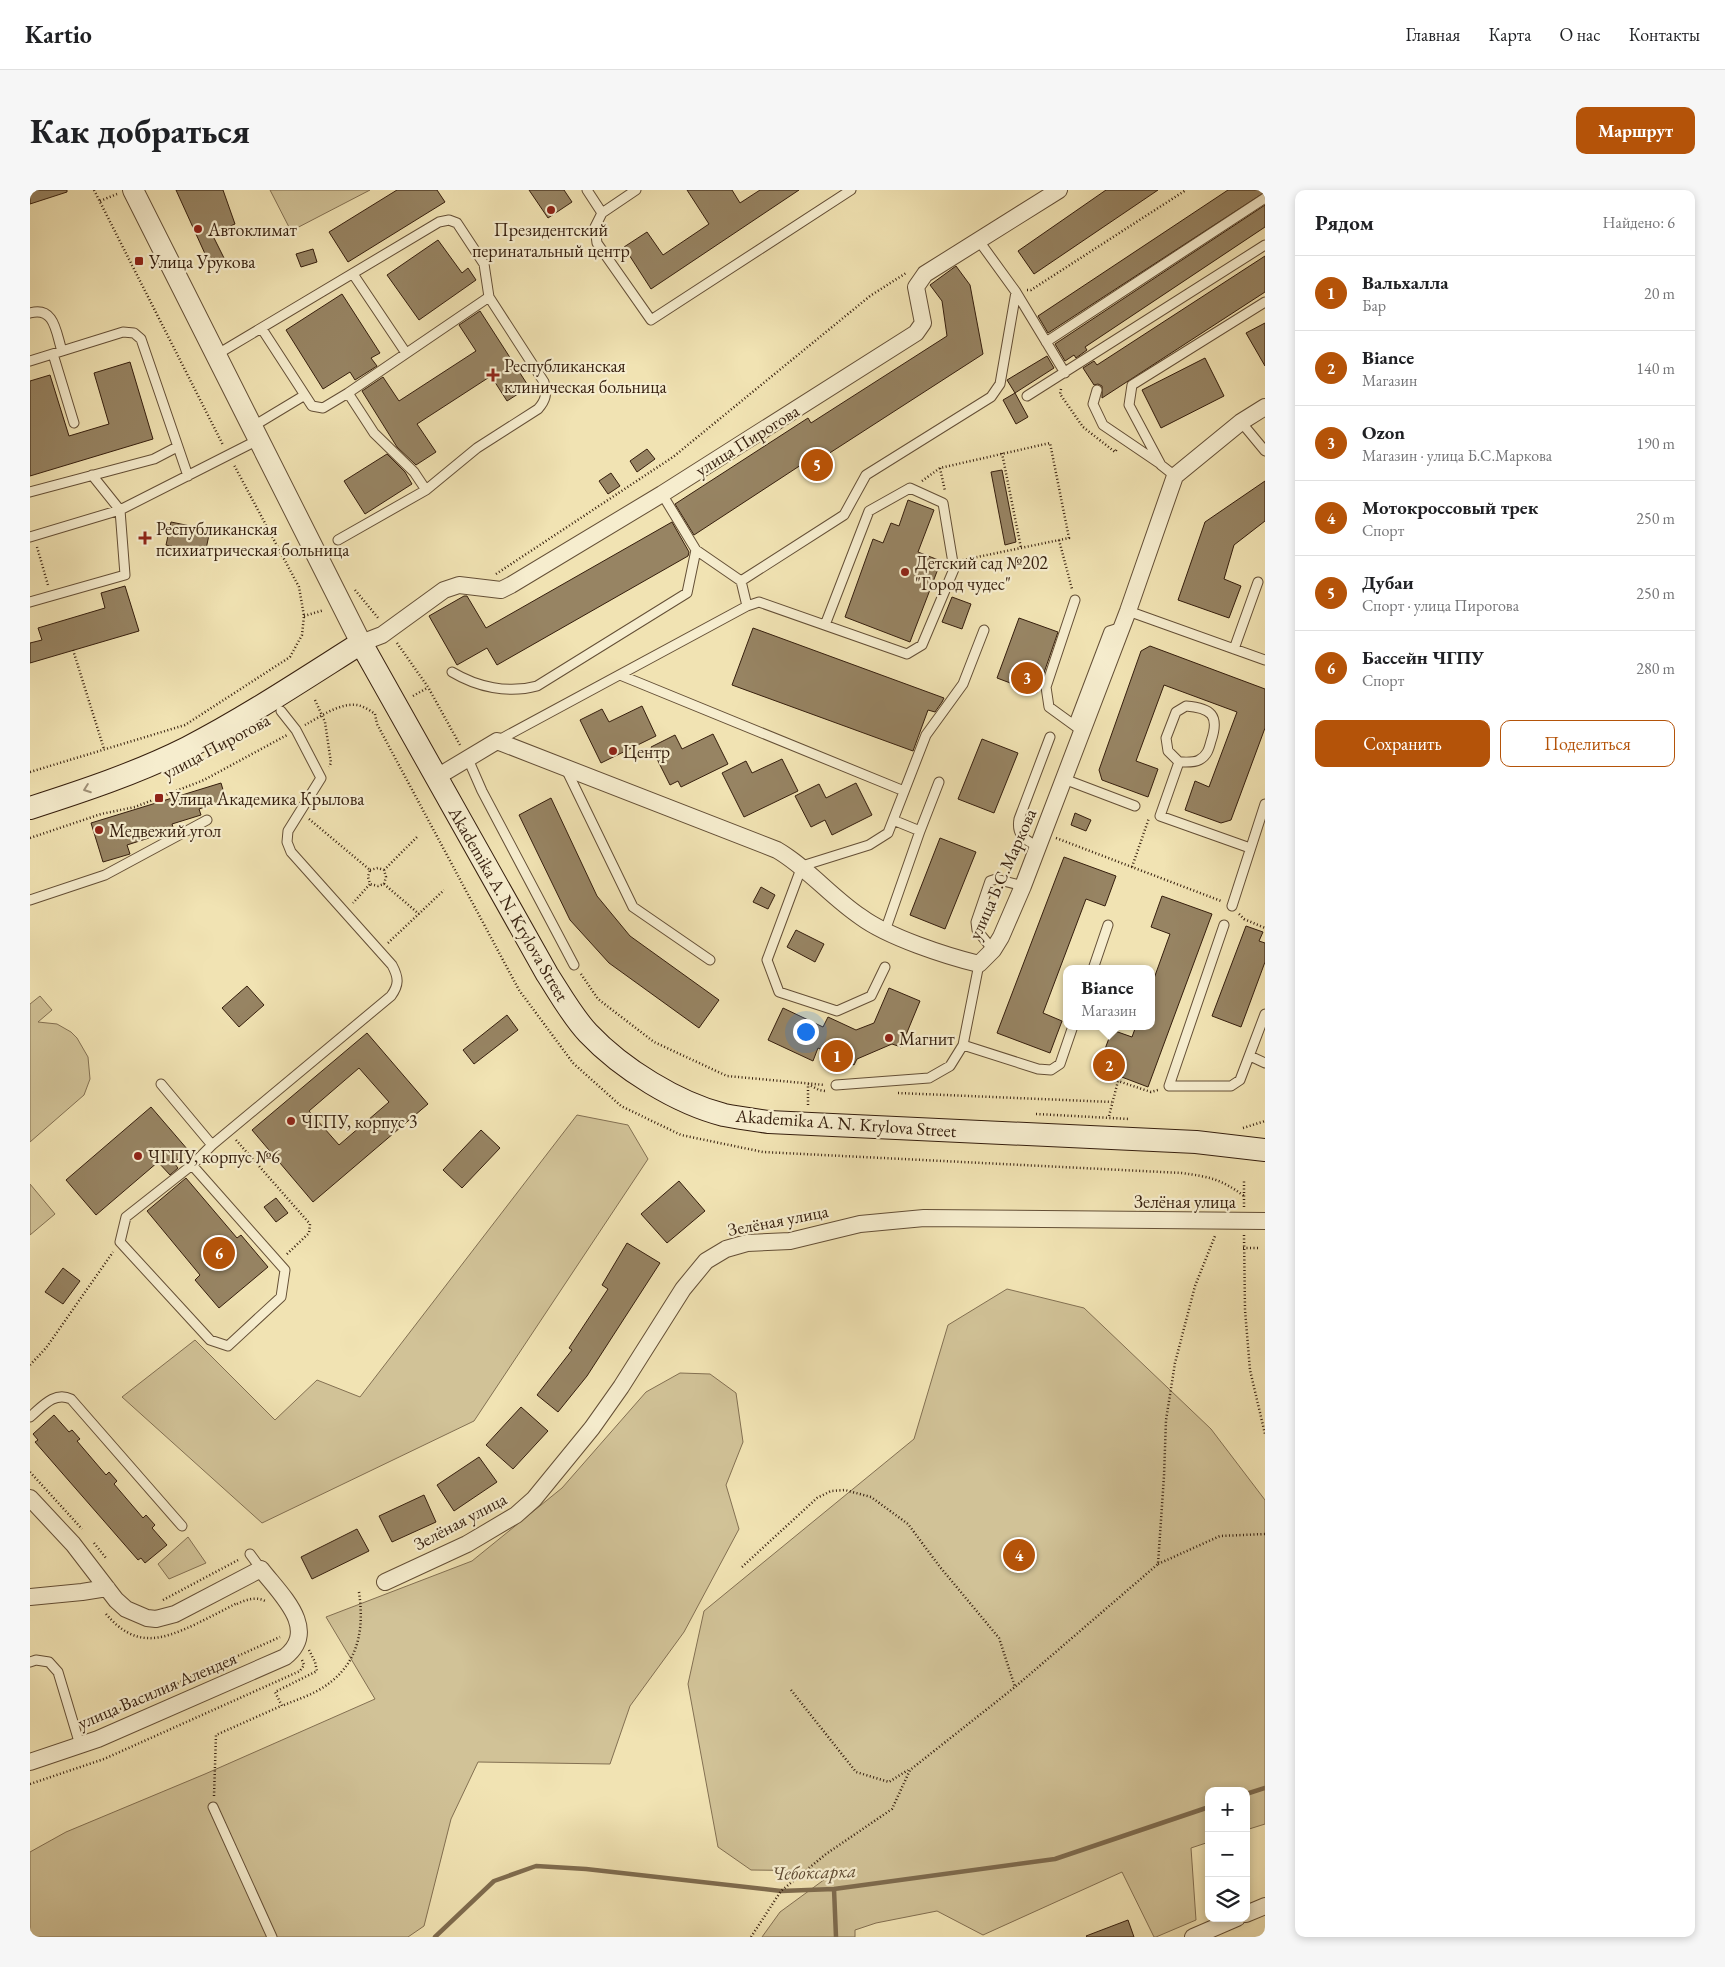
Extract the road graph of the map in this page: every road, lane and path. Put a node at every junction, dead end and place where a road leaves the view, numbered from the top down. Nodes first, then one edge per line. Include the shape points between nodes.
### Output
1 (94, 190) edge
2 (587, 190) edge
3 (636, 190) edge
4 (851, 190) edge
5 (1059, 190) edge
6 (1186, 190) edge
7 (126, 192) edge
8 (1265, 198) edge
9 (100, 201) junction
10 (602, 212) junction
11 (979, 241) junction
12 (1265, 244) edge
13 (910, 270) dead end
14 (354, 274) junction
15 (1016, 292) junction
16 (489, 297) junction
17 (1265, 302) edge
18 (30, 314) edge
19 (262, 329) junction
20 (1046, 342) junction
21 (58, 352) junction
22 (406, 353) junction
23 (216, 355) junction
24 (30, 361) edge
25 (1065, 373) junction
26 (1097, 390) dead end
27 (348, 393) junction
28 (1060, 394) dead end
29 (305, 395) junction
30 (1027, 396) dead end
31 (1265, 407) edge
32 (1241, 422) junction
33 (74, 423) dead end
34 (255, 433) junction
35 (177, 448) junction
36 (1265, 451) edge
37 (1115, 452) dead end
38 (228, 453) dead end
39 (1002, 453) junction
40 (230, 458) dead end
41 (1161, 465) junction
42 (940, 468) junction
43 (92, 475) junction
44 (188, 476) junction
45 (1174, 476) junction
46 (910, 488) junction
47 (426, 490) junction
48 (30, 492) edge
49 (662, 494) junction
50 (946, 496) dead end
51 (120, 510) junction
52 (32, 536) edge
53 (338, 540) dead end
54 (1059, 540) junction
55 (1021, 548) junction
56 (696, 550) junction
57 (958, 561) dead end
58 (741, 581) junction
59 (1258, 582) dead end
60 (352, 583) dead end
61 (476, 587) junction
62 (52, 596) junction
63 (1076, 600) joint
64 (30, 602) edge
65 (747, 606) junction
66 (324, 610) dead end
67 (1128, 612) junction
68 (304, 616) junction
69 (825, 625) junction
70 (984, 630) dead end
71 (386, 632) junction
72 (1234, 649) junction
73 (73, 650) dead end
74 (364, 650) junction
75 (1265, 660) edge
76 (452, 672) dead end
77 (620, 675) junction
78 (428, 688) junction
79 (407, 699) dead end
80 (315, 700) dead end
81 (281, 711) junction
82 (323, 716) junction
83 (299, 728) dead end
84 (1082, 731) junction
85 (291, 732) dead end
86 (1050, 737) dead end
87 (497, 741) junction
88 (104, 749) junction
89 (466, 755) junction
90 (1179, 762) junction
91 (566, 769) junction
92 (30, 772) edge
93 (437, 777) junction
94 (321, 778) junction
95 (1064, 779) junction
96 (939, 782) dead end
97 (904, 791) junction
98 (1265, 804) edge
99 (1135, 806) dead end
100 (30, 808) edge
101 (300, 812) junction
102 (1160, 816) junction
103 (207, 820) dead end
104 (894, 820) junction
105 (30, 823) edge
106 (920, 830) junction
107 (416, 837) dead end
108 (30, 838) edge
109 (1040, 840) junction
110 (1250, 848) junction
111 (802, 866) junction
112 (1132, 867) junction
113 (370, 870) junction
114 (384, 870) junction
115 (370, 884) junction
116 (384, 884) junction
117 (1023, 886) junction
118 (444, 890) dead end
119 (30, 900) edge
120 (1232, 906) joint
121 (344, 912) junction
122 (419, 914) junction
123 (1244, 919) dead end
124 (1224, 925) dead end
125 (1108, 926) dead end
126 (1265, 928) edge
127 (885, 931) junction
128 (993, 950) junction
129 (380, 951) junction
130 (710, 960) dead end
131 (979, 964) junction
132 (574, 965) joint
133 (1094, 965) edge
134 (885, 967) dead end
135 (1265, 1014) edge
136 (1072, 1030) edge
137 (963, 1045) junction
138 (1250, 1056) junction
139 (1265, 1062) edge
140 (1097, 1074) dead end
141 (1118, 1082) junction
142 (161, 1084) dead end
143 (808, 1084) junction
144 (1169, 1086) junction
145 (832, 1088) junction
146 (897, 1093) dead end
147 (1112, 1102) junction
148 (808, 1106) dead end
149 (1109, 1117) dead end
150 (1265, 1121) edge
151 (1245, 1128) dead end
152 (229, 1131) junction
153 (212, 1145) junction
154 (1265, 1150) edge
155 (192, 1165) junction
156 (1244, 1181) dead end
157 (1244, 1196) junction
158 (1244, 1209) dead end
159 (1221, 1221) junction
160 (1265, 1221) edge
161 (1244, 1228) dead end
162 (120, 1242) junction
163 (1243, 1248) junction
164 (1259, 1248) dead end
165 (278, 1263) junction
166 (30, 1365) edge
167 (30, 1417) edge
168 (1265, 1434) edge
169 (30, 1472) edge
170 (30, 1498) edge
171 (182, 1526) dead end
172 (82, 1529) dead end
173 (1265, 1534) edge
174 (88, 1536) dead end
175 (250, 1554) joint
176 (106, 1559) dead end
177 (1158, 1564) junction
178 (742, 1567) dead end
179 (261, 1569) junction
180 (384, 1582) dead end
181 (107, 1588) junction
182 (359, 1592) dead end
183 (30, 1597) edge
184 (161, 1601) dead end
185 (237, 1604) dead end
186 (269, 1604) dead end
187 (296, 1647) junction
188 (30, 1662) edge
189 (1014, 1687) junction
190 (791, 1690) dead end
191 (282, 1706) junction
192 (78, 1737) junction
193 (30, 1762) edge
194 (910, 1770) junction
195 (30, 1784) edge
196 (213, 1807) joint
197 (1265, 1906) edge
198 (1250, 1912) edge
199 (1228, 1922) edge
200 (272, 1937) edge
201 (751, 1937) edge
202 (1193, 1937) edge

1 - 9 path
2 - 10 lane
3 - 10 lane
4 - 10 lane via 651,320 597,243 595,227
5 - 11 street, улица Пирогова
6 - 15 path via 1031,290
7 - 9 path
7 - 23 street
8 - 20 lane
9 - 38 path
11 - 15 lane
11 - 49 street, улица Пирогова via 925,274 916,287 923,323 916,333
12 - 25 lane
13 - 61 path via 870,296 672,458
14 - 16 lane via 439,222 449,220 457,224 484,264
14 - 19 lane
14 - 22 lane
15 - 20 lane
15 - 58 lane via 1000,384 991,397 866,475 844,515
16 - 22 lane
16 - 47 lane via 544,382 544,402 477,448
17 - 41 lane via 1132,386 1129,405
18 - 21 lane via 45,312 51,317
19 - 23 lane
19 - 29 lane
20 - 25 lane
21 - 24 lane
21 - 33 lane
21 - 35 lane via 124,332 134,333 141,339
22 - 27 lane
23 - 34 street
25 - 30 lane
26 - 41 lane via 1093,404 1103,425
27 - 29 lane via 323,408 312,406
27 - 47 lane via 374,433 414,472
28 - 37 path via 1083,427
29 - 34 lane
31 - 32 street
32 - 36 lane
32 - 45 street
34 - 44 lane
34 - 74 street
35 - 43 lane via 154,459
35 - 44 lane
39 - 42 path
39 - 54 path via 1050,443 1069,538
39 - 55 path
40 - 68 path via 299,586
41 - 45 lane
42 - 46 path
42 - 50 path
43 - 48 lane
43 - 51 lane
44 - 51 lane
45 - 67 street, улица Б.С.Маркова
46 - 69 lane via 869,511
46 - 69 lane via 943,503 954,569 922,645 907,654
47 - 53 lane
49 - 56 lane
49 - 61 street, улица Пирогова via 511,585 500,590
51 - 52 lane
51 - 62 lane via 125,575
52 - 62 path
54 - 55 path
54 - 63 path
55 - 57 path
56 - 58 lane
56 - 76 lane via 687,593 537,686 524,690 500,689 476,684
58 - 65 lane
59 - 72 lane
60 - 71 path
61 - 71 street, улица Пирогова via 459,585 444,590
62 - 64 lane
63 - 84 lane via 1046,687 1049,707
65 - 69 lane via 759,602
65 - 77 lane
66 - 68 path
67 - 72 lane
67 - 84 street, улица Б.С.Маркова
68 - 88 path via 302,635 290,657 251,683 185,725
70 - 97 lane via 963,684 926,735
71 - 74 street, улица Пирогова
71 - 78 path
72 - 75 lane
73 - 88 path
74 - 81 main road, улица Пирогова
74 - 93 main road, Akademika A. N. Krylova Street
74 -> 100 main road, улица Пирогова via 187,748 138,770
77 - 87 lane
77 - 97 lane
78 - 79 path
78 - 89 path
80 - 82 path
81 - 94 lane via 296,730
81 - 105 main road, улица Пирогова via 210,752 150,781
82 - 83 path
82 - 94 path via 331,763
82 - 157 path via 350,705 375,714 377,724 519,990 574,1063 621,1106 681,1134 763,1152 1182,1173 1210,1177 1228,1184
84 - 95 street, улица Б.С.Маркова
85 - 108 path via 196,783 136,807 101,814
86 - 109 lane via 1018,828 1022,837
87 - 89 street
87 - 91 street, улица Б.С.Маркова
88 - 92 path
89 - 93 street
89 - 132 lane
90 - 90 lane via 1198,761 1207,754 1216,727 1213,716 1202,707 1186,706 1176,712 1166,738 1168,750
90 - 102 lane
91 - 111 street, улица Б.С.Маркова via 777,850
91 - 130 lane via 633,907
93 - 154 main road, Akademika A. N. Krylova Street via 547,974 588,1034 652,1084 691,1103 724,1115 770,1122 1196,1142
94 - 101 lane
95 - 99 lane
95 - 109 street, улица Б.С.Маркова
96 - 106 lane
97 - 104 lane
98 - 110 lane
101 - 113 path
101 - 121 lane via 288,831 286,842 291,852
102 - 110 lane
102 - 112 path via 1151,812
103 - 119 lane via 105,875
104 - 106 lane
104 - 111 lane via 888,833 869,845
106 - 127 lane
107 - 114 path
109 - 112 path
109 - 117 street, улица Б.С.Маркова
110 - 120 lane
111 - 127 street, улица Б.С.Маркова via 861,918
111 - 134 lane via 767,960 778,992 837,1011 872,996
112 - 120 path
113 - 114 path
113 - 115 path
114 - 116 path
115 - 116 path
115 - 121 path
116 - 122 path
117 - 128 street, улица Б.С.Маркова
117 - 128 lane via 996,879 990,881 976,922 977,930
118 - 122 path
121 - 129 lane
122 - 129 path
123 - 126 path
124 - 144 lane
125 - 133 lane
127 - 131 street, улица Б.С.Маркова
128 - 131 street, улица Б.С.Маркова
129 - 152 lane via 397,975 397,987 391,996
131 - 137 lane
132 - 143 path via 598,999 654,1042 727,1076
135 - 138 lane
136 - 137 lane via 1060,1064 1051,1070 1038,1069
137 - 145 lane via 950,1066 929,1078
138 - 139 lane
138 - 144 lane via 1240,1080 1231,1086
140 - 141 path
141 - 144 path via 1151,1092
141 - 147 path
142 - 153 lane
143 - 145 path
143 - 145 path via 819,1090
143 - 148 path
146 - 147 path
147 - 149 path
150 - 151 path
152 - 153 lane
152 - 165 path via 310,1224 309,1233
153 - 155 lane
155 - 162 lane via 126,1217
155 - 165 lane
156 - 157 path
157 - 158 path
159 - 160 street, Зелёная улица
159 - 177 path via 1195,1286 1176,1362 1166,1420
159 - 180 street, Зелёная улица via 924,1218 860,1224 790,1241 747,1243 726,1249 706,1261 683,1288 621,1387 534,1499 516,1515 467,1544
161 - 163 path
162 - 165 lane via 210,1340 228,1346 281,1297 285,1270
162 - 166 path via 46,1348
163 - 164 path
163 - 168 path via 1250,1370
167 - 171 lane via 55,1397 71,1399
169 - 172 path
170 - 181 street via 73,1544
173 - 177 path via 1220,1536
174 - 176 path
175 - 179 lane
175 - 184 path
177 - 189 path
178 - 189 path via 817,1498 831,1491 845,1490 871,1497 908,1524 1000,1638
179 - 181 street via 175,1614 156,1619 126,1609
179 - 187 street via 298,1621
181 - 183 street
182 - 191 path via 362,1615 360,1640 345,1670 318,1691
185 - 186 path via 255,1598
187 - 191 path via 310,1650 317,1671 275,1692
187 - 192 street, улица Василия Алендея via 285,1657
187 - 192 path via 288,1634
187 - 195 path via 304,1665 300,1671 104,1759
188 - 192 lane via 43,1660 58,1672
189 - 194 path
190 - 194 path via 856,1772 889,1782
191 - 196 path via 216,1735
192 - 193 street, улица Василия Алендея
194 - 201 path via 892,1809 826,1854 782,1891
196 - 200 lane
197 - 198 street
199 - 202 street

